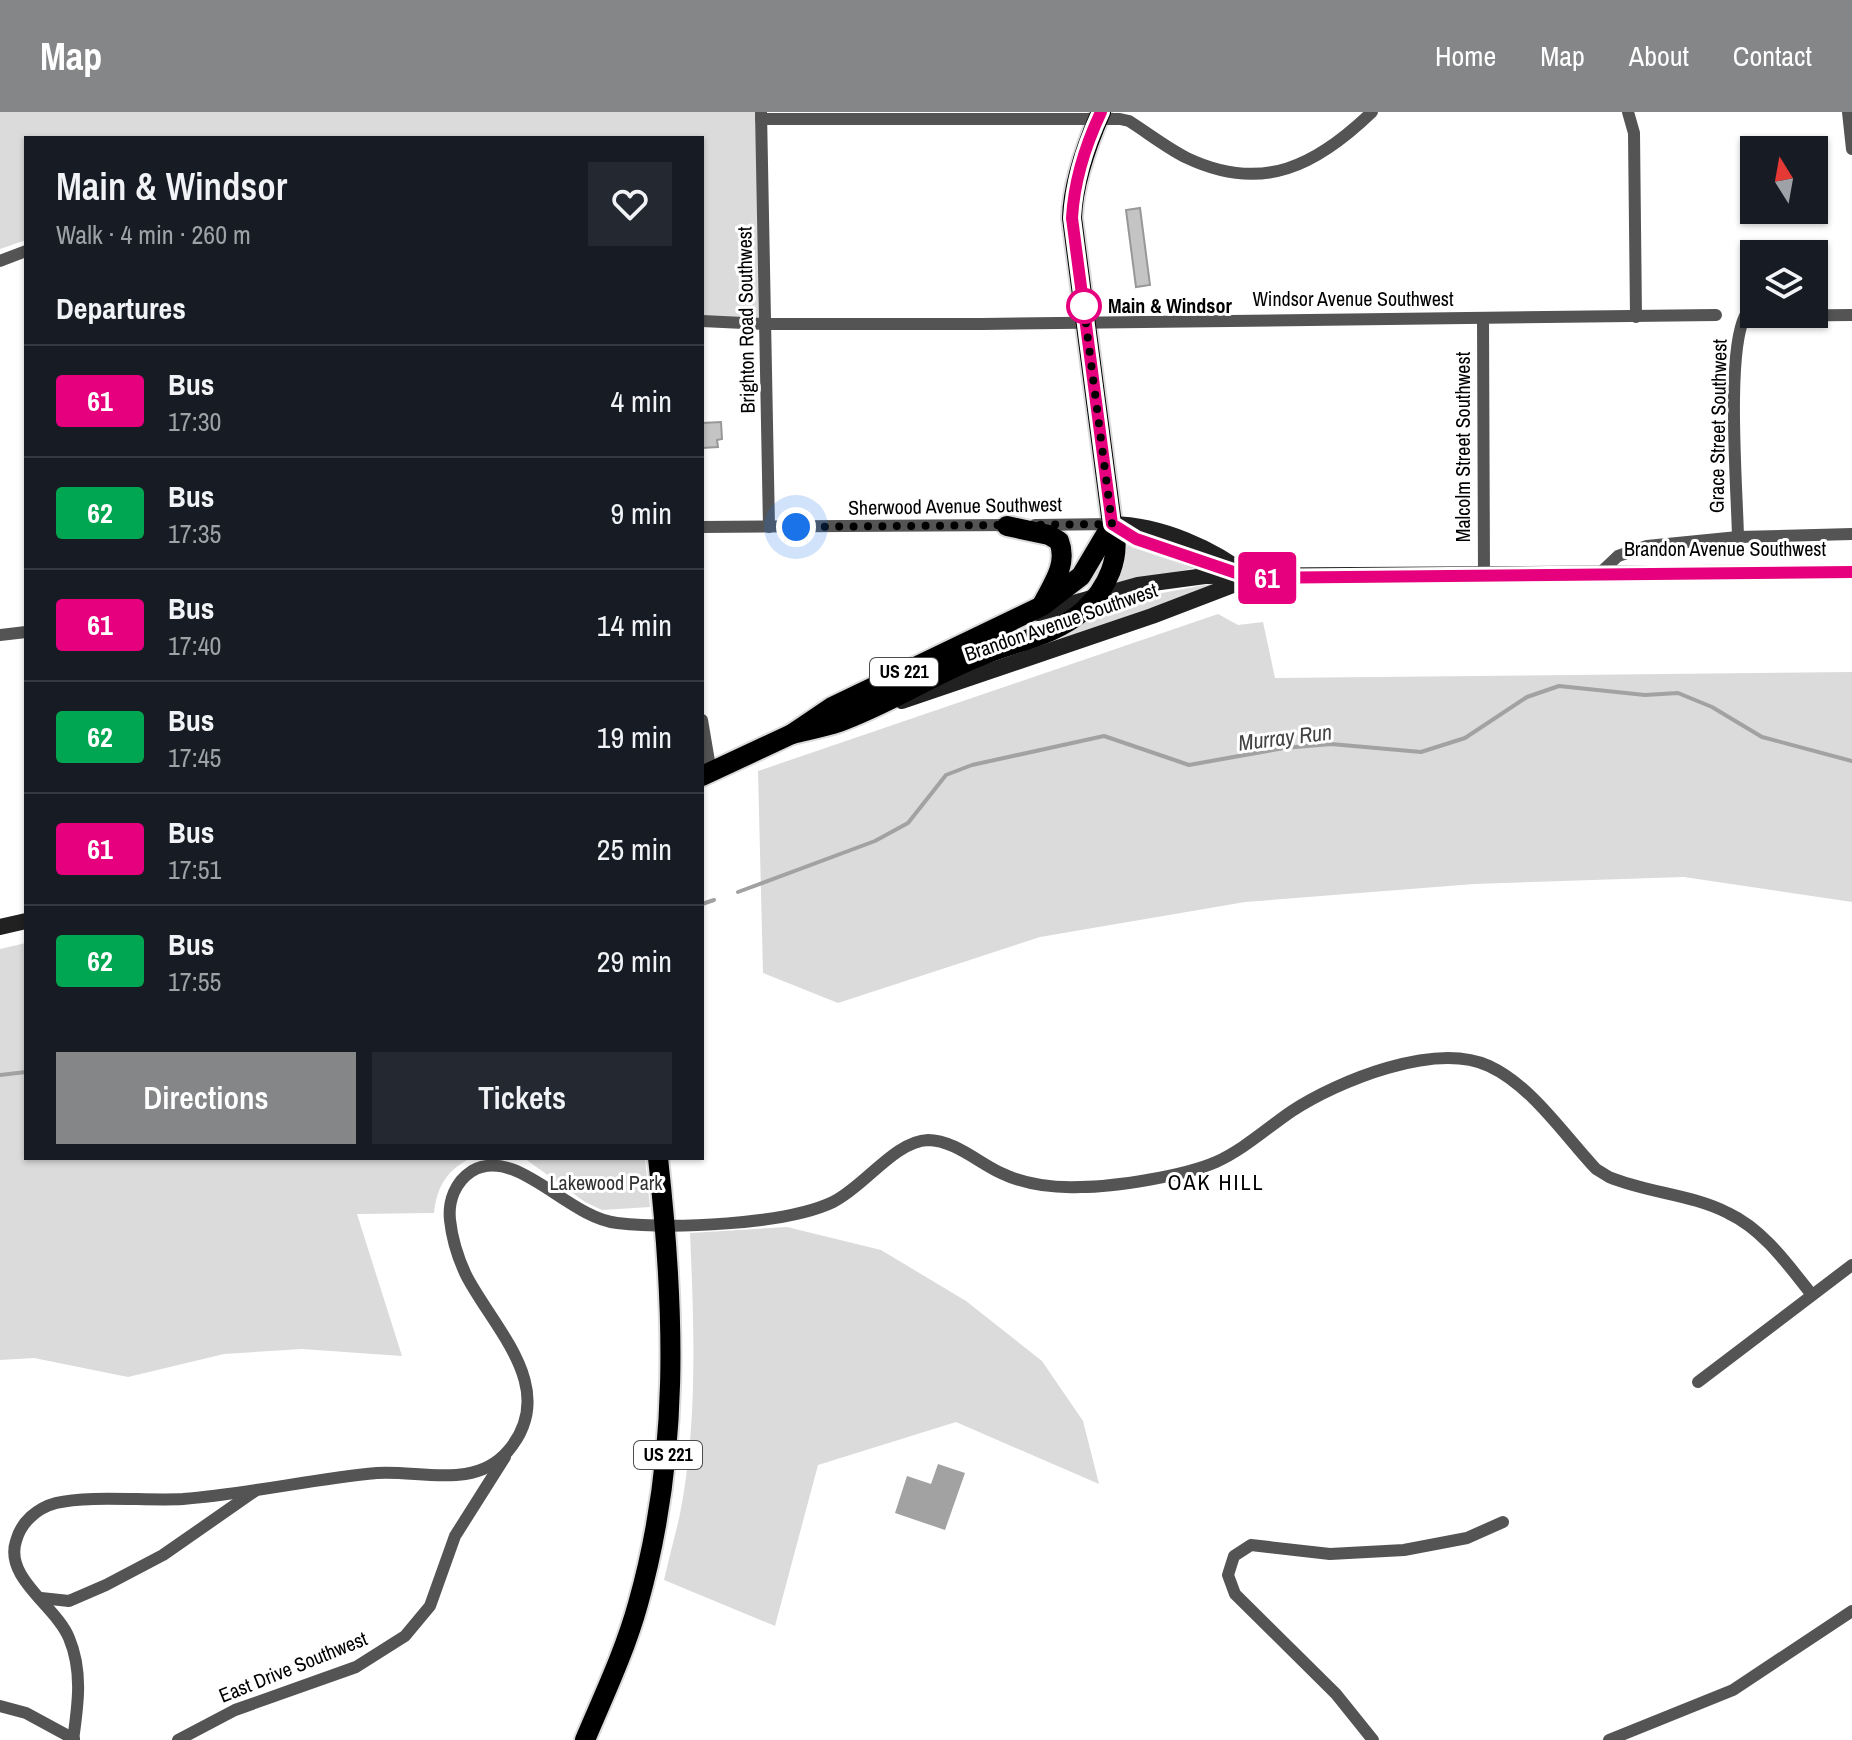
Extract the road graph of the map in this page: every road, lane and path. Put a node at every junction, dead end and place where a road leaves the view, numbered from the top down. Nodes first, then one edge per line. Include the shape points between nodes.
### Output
1 (1372, 112) edge
2 (1628, 112) edge
3 (1848, 112) edge
4 (761, 116) edge
5 (1100, 116) edge
6 (1852, 149) edge
7 (24, 252) edge
8 (0, 261) edge
9 (1716, 315) dead end
10 (1852, 315) edge
11 (1636, 317) junction
12 (1483, 318) junction
13 (704, 321) edge
14 (1086, 322) junction
15 (766, 324) junction
16 (1112, 524) junction
17 (1007, 526) junction
18 (704, 527) edge
19 (769, 527) junction
20 (1852, 534) edge
21 (1738, 537) junction
22 (1852, 572) edge
23 (1599, 574) junction
24 (1484, 575) junction
25 (1251, 578) junction
26 (1096, 595) junction
27 (1042, 606) junction
28 (1020, 618) junction
29 (24, 632) edge
30 (0, 635) edge
31 (840, 722) junction
32 (792, 734) junction
33 (704, 747) edge
34 (706, 774) edge
35 (24, 921) edge
36 (0, 927) edge
37 (658, 1160) edge
38 (665, 1224) junction
39 (1852, 1265) edge
40 (1812, 1295) junction
41 (1698, 1382) dead end
42 (506, 1454) junction
43 (257, 1489) junction
44 (1503, 1522) dead end
45 (41, 1598) junction
46 (1852, 1611) edge
47 (0, 1706) edge
48 (74, 1739) edge
49 (178, 1740) edge
50 (585, 1740) edge
51 (1373, 1740) edge
52 (1609, 1740) edge

1 - 5 street via 1318,157 1281,170 1243,173 1184,156 1129,121
2 - 11 street via 1634,133
3 - 6 street
4 - 5 street
4 - 15 street, Brighton Road Southwest
5 - 14 main road, US 221 via 1073,202
7 - 8 street
9 - 11 street, Windsor Avenue Southwest
10 - 21 street, Grace Street Southwest via 1745,316 1738,335 1736,379
11 - 12 street, Windsor Avenue Southwest
12 - 14 street, Windsor Avenue Southwest
12 - 24 street, Malcolm Street Southwest
13 - 15 street, Windsor Avenue Southwest
14 - 15 street, Windsor Avenue Southwest
14 - 16 main road, US 221
15 - 19 street, Brighton Road Southwest
16 - 17 street, Sherwood Avenue Southwest
16 - 25 main road, Sherwood Avenue Southwest via 1136,539
16 - 26 main road, Brandon Avenue Southwest / US 221 via 1117,551
16 - 27 main road, US 221 via 1081,576
17 - 19 street, Sherwood Avenue Southwest
17 - 27 main road via 1059,541 1062,566
18 - 19 street, Sherwood Avenue Southwest
20 - 21 street, Brandon Avenue Southwest
21 - 23 street, Brandon Avenue Southwest via 1647,546 1618,556
22 - 23 main road, Brandon Avenue Southwest
23 - 24 main road, Brandon Avenue Southwest
24 - 25 main road, Brandon Avenue Southwest
25 - 26 main road, Brandon Avenue Southwest via 1176,579
25 - 31 main road, Brandon Avenue Southwest
26 - 28 main road, Brandon Avenue Southwest
26 - 31 main road, Brandon Avenue Southwest / US 221 via 1051,630 984,654
27 - 28 main road, US 221
28 - 32 main road, Brandon Avenue Southwest / US 221 via 832,707
29 - 30 street
31 - 32 main road, Brandon Avenue Southwest / US 221
32 - 34 main road, Brandon Avenue Southwest / US 221
33 - 34 street
35 - 36 main road
37 - 38 main road, US 221
38 - 40 street, East Drive Southwest via 761,1220 818,1208 858,1187 900,1150 925,1140 944,1143 1034,1185 1083,1188 1183,1172 1216,1162 1296,1109 1358,1078 1409,1064 1461,1059 1477,1061 1525,1091 1609,1177 1712,1206 1741,1220 1779,1254
38 - 42 street, East Drive Southwest via 594,1218 504,1165 480,1167 461,1180 449,1212 458,1256 507,1338 526,1384 525,1418
38 - 50 main road, US 221 via 672,1367 666,1472 637,1608
39 - 40 street
40 - 41 street
42 - 43 street via 452,1476 378,1473
42 - 49 street, East Drive Southwest via 459,1527 430,1606 405,1636 356,1667 235,1710
43 - 45 street via 163,1555 106,1585 69,1601
43 - 45 street via 46,1507 25,1523 14,1549 19,1571
44 - 51 street via 1467,1538 1404,1550 1330,1554 1251,1545 1234,1556 1228,1575 1235,1594 1336,1694
45 - 48 street via 59,1620 76,1660
46 - 52 street via 1733,1690
47 - 48 street via 26,1713

